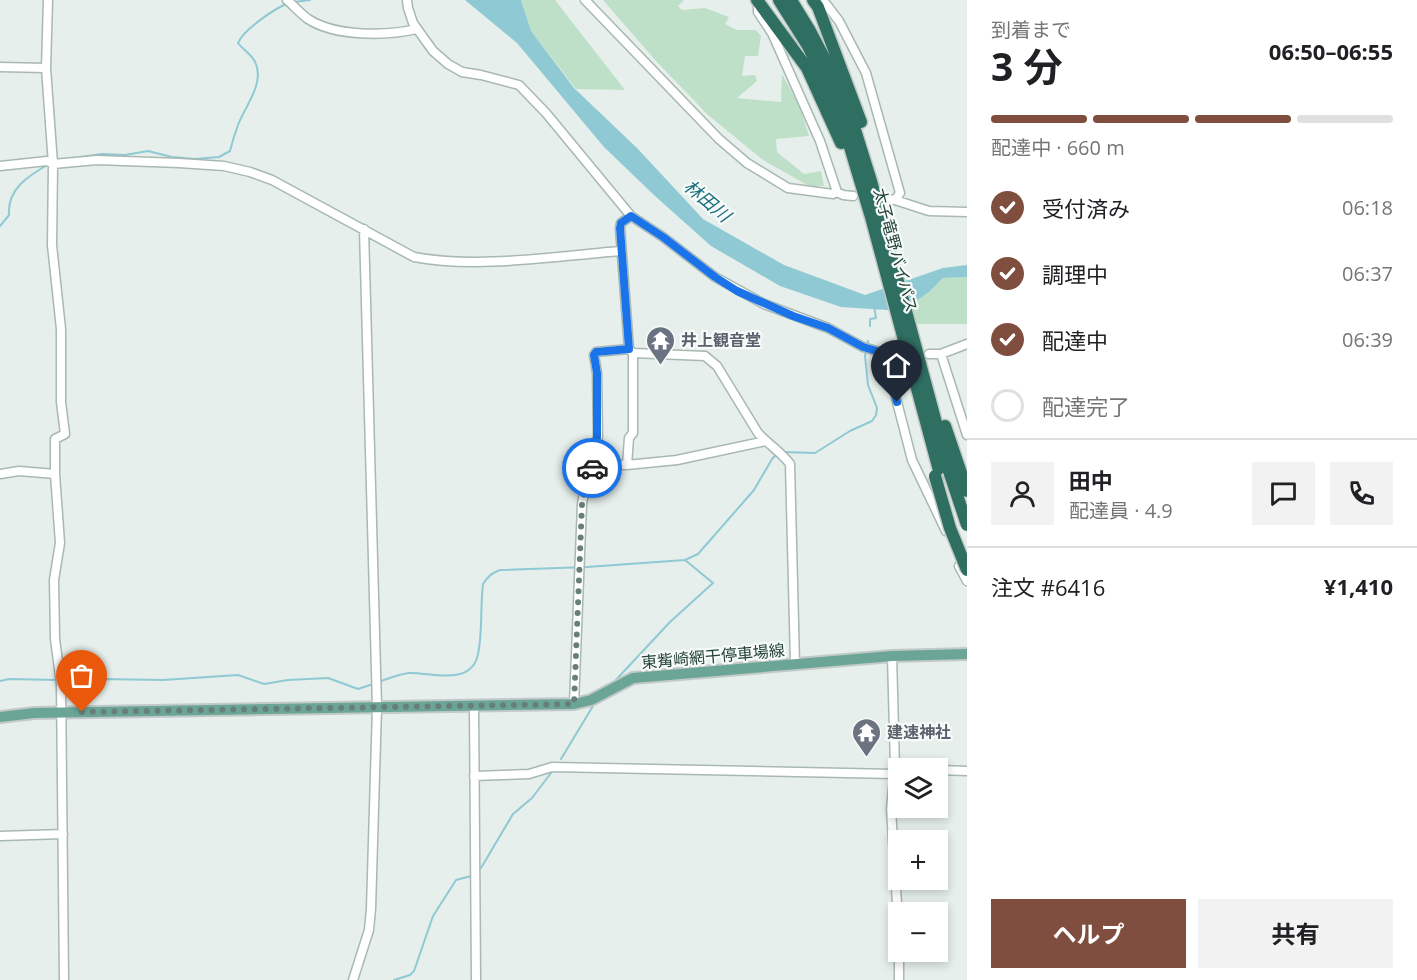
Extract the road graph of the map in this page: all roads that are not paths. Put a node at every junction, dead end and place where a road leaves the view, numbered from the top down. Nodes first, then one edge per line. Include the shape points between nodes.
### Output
1 (48, 0) edge
2 (287, 0) edge
3 (407, 0) edge
4 (585, 0) edge
5 (813, 0) edge
6 (822, 0) edge
7 (758, 1) edge
8 (783, 1) edge
9 (417, 29) junction
10 (0, 67) edge
11 (46, 68) junction
12 (53, 164) junction
13 (0, 166) edge
14 (871, 181) junction
15 (837, 192) junction
16 (853, 196) dead end
17 (967, 212) edge
18 (631, 216) junction
19 (876, 218) junction
20 (364, 230) junction
21 (621, 251) junction
22 (907, 333) junction
23 (967, 344) edge
24 (631, 351) junction
25 (887, 354) junction
26 (899, 354) dead end
27 (923, 354) junction
28 (940, 354) junction
29 (967, 435) edge
30 (765, 441) junction
31 (593, 464) junction
32 (627, 465) junction
33 (950, 472) edge
34 (0, 474) edge
35 (55, 474) junction
36 (925, 486) junction
37 (967, 491) edge
38 (967, 512) edge
39 (941, 520) junction
40 (967, 525) edge
41 (967, 553) edge
42 (967, 570) edge
43 (967, 582) edge
44 (967, 654) edge
45 (892, 656) junction
46 (795, 663) junction
47 (574, 704) junction
48 (474, 705) junction
49 (377, 707) junction
50 (61, 712) junction
51 (0, 717) edge
52 (896, 758) edge
53 (888, 770) edge
54 (948, 770) edge
55 (967, 771) edge
56 (474, 776) junction
57 (892, 818) edge
58 (63, 834) junction
59 (0, 836) edge
60 (897, 902) edge
61 (899, 962) edge
62 (64, 980) edge
63 (353, 980) edge
64 (476, 980) edge
65 (899, 980) edge

1 - 11 street
2 - 9 street via 309,19 347,32 398,33
3 - 9 street
4 - 15 street via 747,163 788,188
5 - 14 highway via 853,97 866,139
6 - 17 street via 839,21 866,74 900,193 891,199 929,211
7 - 15 street via 758,12 772,33 820,141
7 - 19 highway via 807,68
8 - 14 highway, 太子竜野バイパス via 810,31 836,80
8 - 19 highway, 太子竜野バイパス via 838,107
9 - 18 street via 433,51 462,72 519,85
10 - 11 street
11 - 12 street
12 - 13 street via 47,161
12 - 20 street via 110,160 224,166 272,180
12 - 35 street via 52,245 61,329 65,434 55,439
14 - 19 highway, 太子竜野バイパス
15 - 16 street
18 - 21 street via 621,223
18 - 25 street via 737,291
19 - 22 highway, 太子竜野バイパス
20 - 21 street via 414,257 436,261 493,261
20 - 49 street
21 - 24 street
22 - 27 highway, 太子竜野バイパス
22 - 33 highway, 太子竜野バイパス via 924,417
23 - 28 street
24 - 30 street via 705,356 717,366
24 - 31 street via 594,355 597,437
24 - 32 street via 633,433 629,438
25 - 26 street
25 - 36 street via 912,460
27 - 28 street
27 - 33 highway, 太子竜野バイパス
28 - 29 street
30 - 32 street via 677,460
30 - 46 street via 790,464
31 - 32 street
31 - 47 street via 582,504
33 - 36 street
33 - 37 highway, bridge
33 - 40 highway, 太子竜野バイパス, bridge
33 - 41 highway, 太子竜野バイパス
33 - 42 highway, bridge via 950,528
34 - 35 street
35 - 50 street via 60,543 54,580 55,639
36 - 39 street
38 - 39 street
39 - 43 street
44 - 45 main road, 東觜崎網干停車場線
45 - 46 main road, 東觜崎網干停車場線
45 - 52 street
46 - 47 main road, 東觜崎網干停車場線 via 633,678 591,700
47 - 48 main road, 東觜崎網干停車場線
48 - 49 main road, 東觜崎網干停車場線
48 - 56 street
49 - 50 main road, 東觜崎網干停車場線
49 - 63 street via 371,909 369,930
50 - 51 main road, 東觜崎網干停車場線
50 - 58 street
53 - 56 street via 552,767 529,774
54 - 55 street
56 - 64 street
57 - 60 street
58 - 59 street
58 - 62 street
61 - 65 street

